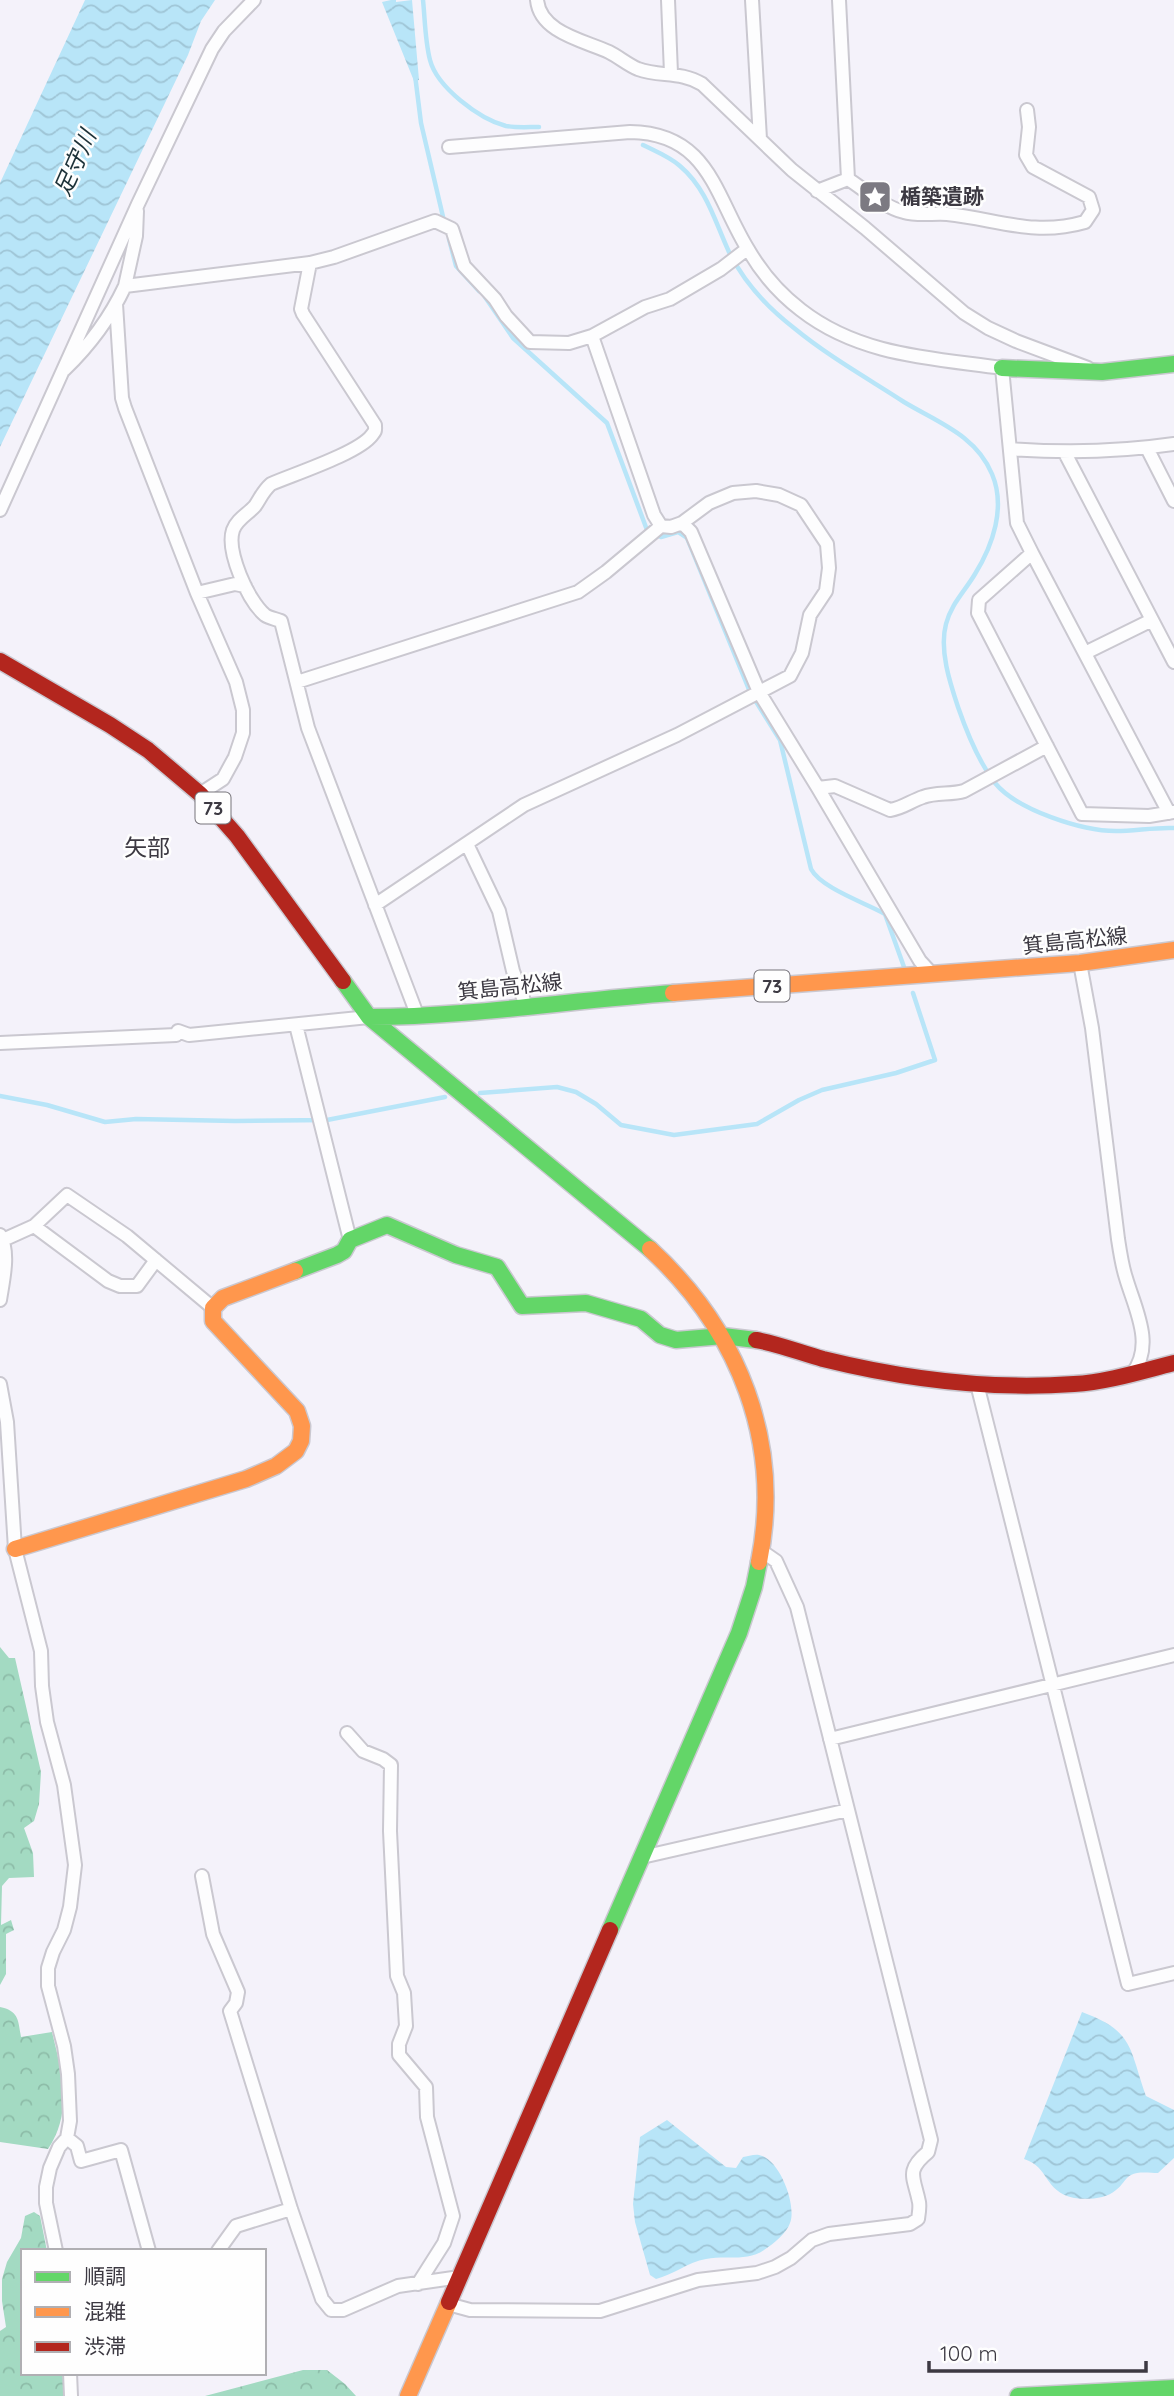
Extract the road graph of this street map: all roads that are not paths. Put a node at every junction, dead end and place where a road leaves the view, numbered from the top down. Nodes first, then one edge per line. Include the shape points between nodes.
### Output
1 (254, 0) edge
2 (537, 0) edge
3 (668, 0) edge
4 (752, 0) edge
5 (838, 0) edge
6 (671, 73) junction
7 (1027, 110) dead end
8 (760, 139) junction
9 (449, 147) dead end
10 (848, 179) junction
11 (817, 191) junction
12 (138, 204) junction
13 (747, 249) junction
14 (310, 263) junction
15 (125, 286) junction
16 (116, 304) junction
17 (592, 336) junction
18 (1174, 364) edge
19 (1002, 368) junction
20 (64, 370) junction
21 (1102, 372) junction
22 (1174, 444) edge
23 (1147, 448) junction
24 (1010, 449) junction
25 (1065, 453) junction
26 (1174, 501) edge
27 (0, 510) edge
28 (682, 523) junction
29 (655, 531) junction
30 (1032, 553) junction
31 (245, 586) junction
32 (197, 593) junction
33 (1152, 620) junction
34 (1085, 653) junction
35 (0, 661) edge
36 (1174, 662) edge
37 (297, 682) junction
38 (754, 694) junction
39 (1048, 746) junction
40 (818, 788) junction
41 (200, 794) junction
42 (1172, 813) edge
43 (467, 844) junction
44 (375, 905) junction
45 (1174, 950) edge
46 (1080, 963) junction
47 (932, 974) junction
48 (526, 1006) junction
49 (369, 1017) junction
50 (418, 1017) junction
51 (296, 1025) junction
52 (0, 1043) edge
53 (34, 1226) junction
54 (1, 1238) edge
55 (350, 1240) junction
56 (156, 1260) junction
57 (0, 1300) edge
58 (213, 1308) junction
59 (723, 1336) junction
60 (1174, 1363) edge
61 (1131, 1374) junction
62 (0, 1384) edge
63 (977, 1384) junction
64 (5, 1475) edge
65 (15, 1549) junction
66 (763, 1552) junction
67 (1174, 1655) edge
68 (1051, 1685) junction
69 (347, 1733) dead end
70 (830, 1739) junction
71 (848, 1810) junction
72 (642, 1857) junction
73 (202, 1876) dead end
74 (1174, 1973) edge
75 (67, 2137) junction
76 (291, 2209) junction
77 (56, 2249) edge
78 (148, 2249) edge
79 (219, 2249) edge
80 (460, 2277) junction
81 (418, 2284) junction
82 (448, 2304) junction
83 (69, 2375) edge
84 (1174, 2388) edge
85 (71, 2396) edge
86 (408, 2396) edge
87 (1018, 2396) edge

1 - 12 street via 212,49
2 - 6 street via 538,10 570,38 639,69
3 - 6 street
4 - 8 street
5 - 10 street
6 - 8 street via 702,85
7 - 10 street via 1026,155 1033,167 1089,197 1093,210 1085,222 1044,230 947,214 904,213
8 - 11 street
9 - 13 street via 630,132 662,135 706,170
10 - 11 street
11 - 21 street via 988,328
12 - 15 street
12 - 20 street
13 - 17 street via 670,299
13 - 19 street via 783,295 838,334 880,350
14 - 15 street
14 - 17 street via 435,221 452,229 464,266 530,342 569,343
14 - 31 street via 301,309 375,431 349,451 262,491 254,507 233,528 231,546
15 - 16 street
16 - 20 street via 86,349
16 - 32 street via 122,398
17 - 29 street via 654,515
18 - 21 main road
19 - 21 main road
19 - 24 street
20 - 27 street
22 - 23 street
23 - 25 street
23 - 26 street
24 - 25 street
24 - 30 street via 1017,523
25 - 33 street
28 - 29 street
28 - 38 street via 691,532
28 - 38 street via 709,503 733,493 756,491 801,505 827,544 826,591 810,615 802,653 790,676
29 - 37 street via 578,592
30 - 34 street
30 - 39 street via 979,600 978,613
31 - 32 street
31 - 37 street via 267,616 281,621
32 - 41 street via 236,682 243,710 236,757 223,779
33 - 34 street
33 - 36 street
34 - 42 street
35 - 41 main road, 73 via 110,724
37 - 44 street via 308,728
38 - 40 street
38 - 43 street via 524,805
39 - 40 street via 952,795 925,796 890,810 835,786
39 - 42 street via 1082,814
40 - 47 street
41 - 49 main road, 73 via 237,836
43 - 44 street
43 - 48 street via 499,911
44 - 50 street
45 - 46 main road, 箕島高松線 / 73
46 - 47 main road, 箕島高松線 / 73
46 - 61 street via 1120,1251 1143,1332 1140,1364
47 - 48 main road, 箕島高松線 / 73
48 - 50 main road, 箕島高松線 / 73
49 - 50 main road, 箕島高松線 / 73
49 - 51 street
49 - 59 main road via 660,1259
51 - 52 street
51 - 55 street
53 - 54 street
53 - 56 street via 120,1286 137,1286
53 - 56 street via 67,1195
54 - 57 street via 5,1264
55 - 58 main road via 337,1255 223,1298
55 - 59 main road via 387,1225 497,1267 522,1306 586,1303 642,1319 660,1335 676,1340
56 - 58 street
58 - 65 main road via 213,1321 297,1411 302,1440 295,1452 249,1477
59 - 63 main road via 759,1340 884,1371
59 - 66 main road via 744,1379 764,1451 767,1517
60 - 61 main road
61 - 63 main road via 1075,1384
62 - 64 street via 7,1422
63 - 68 street
64 - 65 street
65 - 75 street via 41,1651 47,1722 64,1785 75,1866 64,1930 48,1968 68,2074
66 - 70 street via 776,1561 797,1607
66 - 72 main road via 739,1633
67 - 68 street
68 - 70 street
68 - 74 street via 1128,1984
69 - 81 street via 363,1751 391,1765 397,1976 404,1993 406,2026 399,2055 426,2087 427,2118 453,2216 444,2243
70 - 71 street
71 - 72 street
71 - 82 street via 930,2140 928,2152 912,2173 920,2203 918,2219 910,2224 829,2234 811,2240 775,2267 698,2280 600,2311 470,2310
72 - 80 main road
73 - 76 street via 213,1934 238,1992 230,2011
75 - 77 street via 58,2147 46,2188
75 - 78 street via 77,2146 81,2161 121,2150
76 - 79 street via 236,2226
76 - 81 street via 322,2299 331,2310 343,2310 398,2286
80 - 81 street
80 - 82 main road
82 - 86 main road
83 - 85 street
84 - 87 main road

